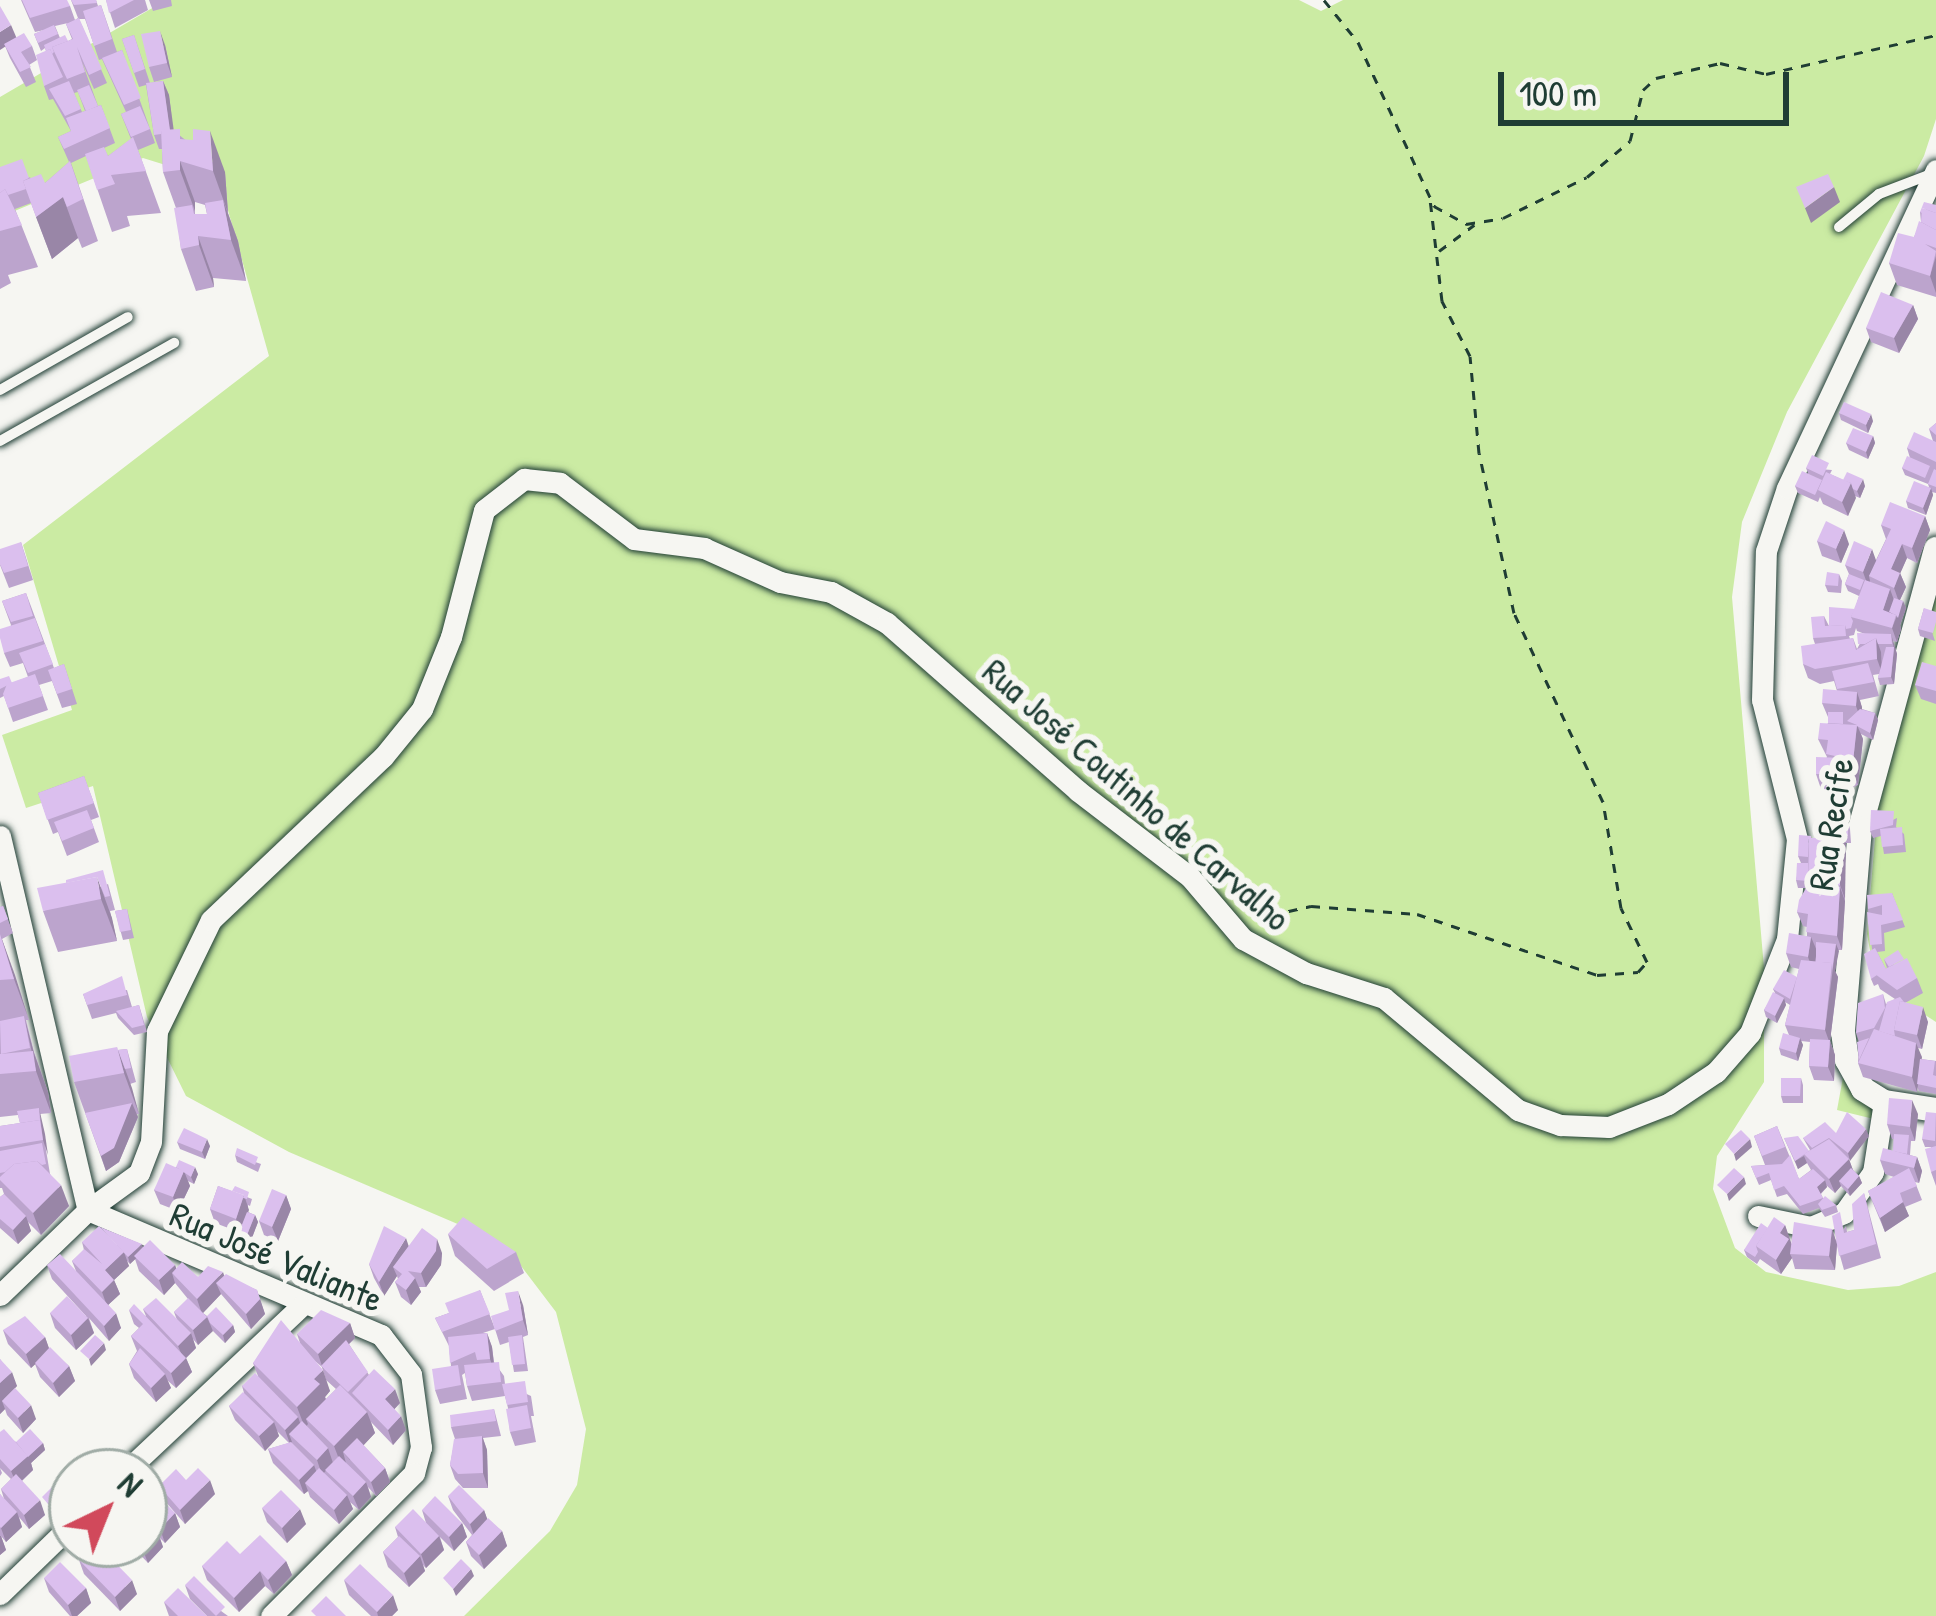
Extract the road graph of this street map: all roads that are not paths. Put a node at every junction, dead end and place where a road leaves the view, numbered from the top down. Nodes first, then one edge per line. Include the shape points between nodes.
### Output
1 (1935, 171) edge
2 (1840, 227) dead end
3 (128, 317) dead end
4 (174, 343) dead end
5 (0, 389) edge
6 (0, 441) edge
7 (1936, 549) edge
8 (0, 836) edge
9 (1884, 1102) junction
10 (1936, 1110) edge
11 (88, 1210) junction
12 (1758, 1216) dead end
13 (0, 1295) edge
14 (301, 1306) junction
15 (150, 1448) edge
16 (48, 1547) edge
17 (0, 1594) edge
18 (271, 1616) edge

1 - 2 lane via 1879,194
1 - 11 street, Rua José Coutinho de Carvalho via 1787,488 1766,551 1762,700 1797,839 1787,939 1741,1045 1702,1083 1652,1113 1624,1125 1578,1127 1518,1110 1384,998 1306,973 1243,939 1190,877 1067,782 887,623 831,592 780,582 704,548 634,539 560,483 536,478 507,486 484,510 451,637 422,709 390,750 212,920 157,1031 140,1173
3 - 5 lane
4 - 6 lane
7 - 9 street, Rua Recife via 1859,828 1844,1046 1856,1080
8 - 11 street
9 - 10 street
9 - 12 street via 1873,1172 1844,1213 1811,1227
11 - 13 street
11 - 14 street, Rua José Valiante
14 - 15 street
14 - 18 street, Rua José Valiante via 358,1323 400,1350 421,1447 399,1497
16 - 17 street

